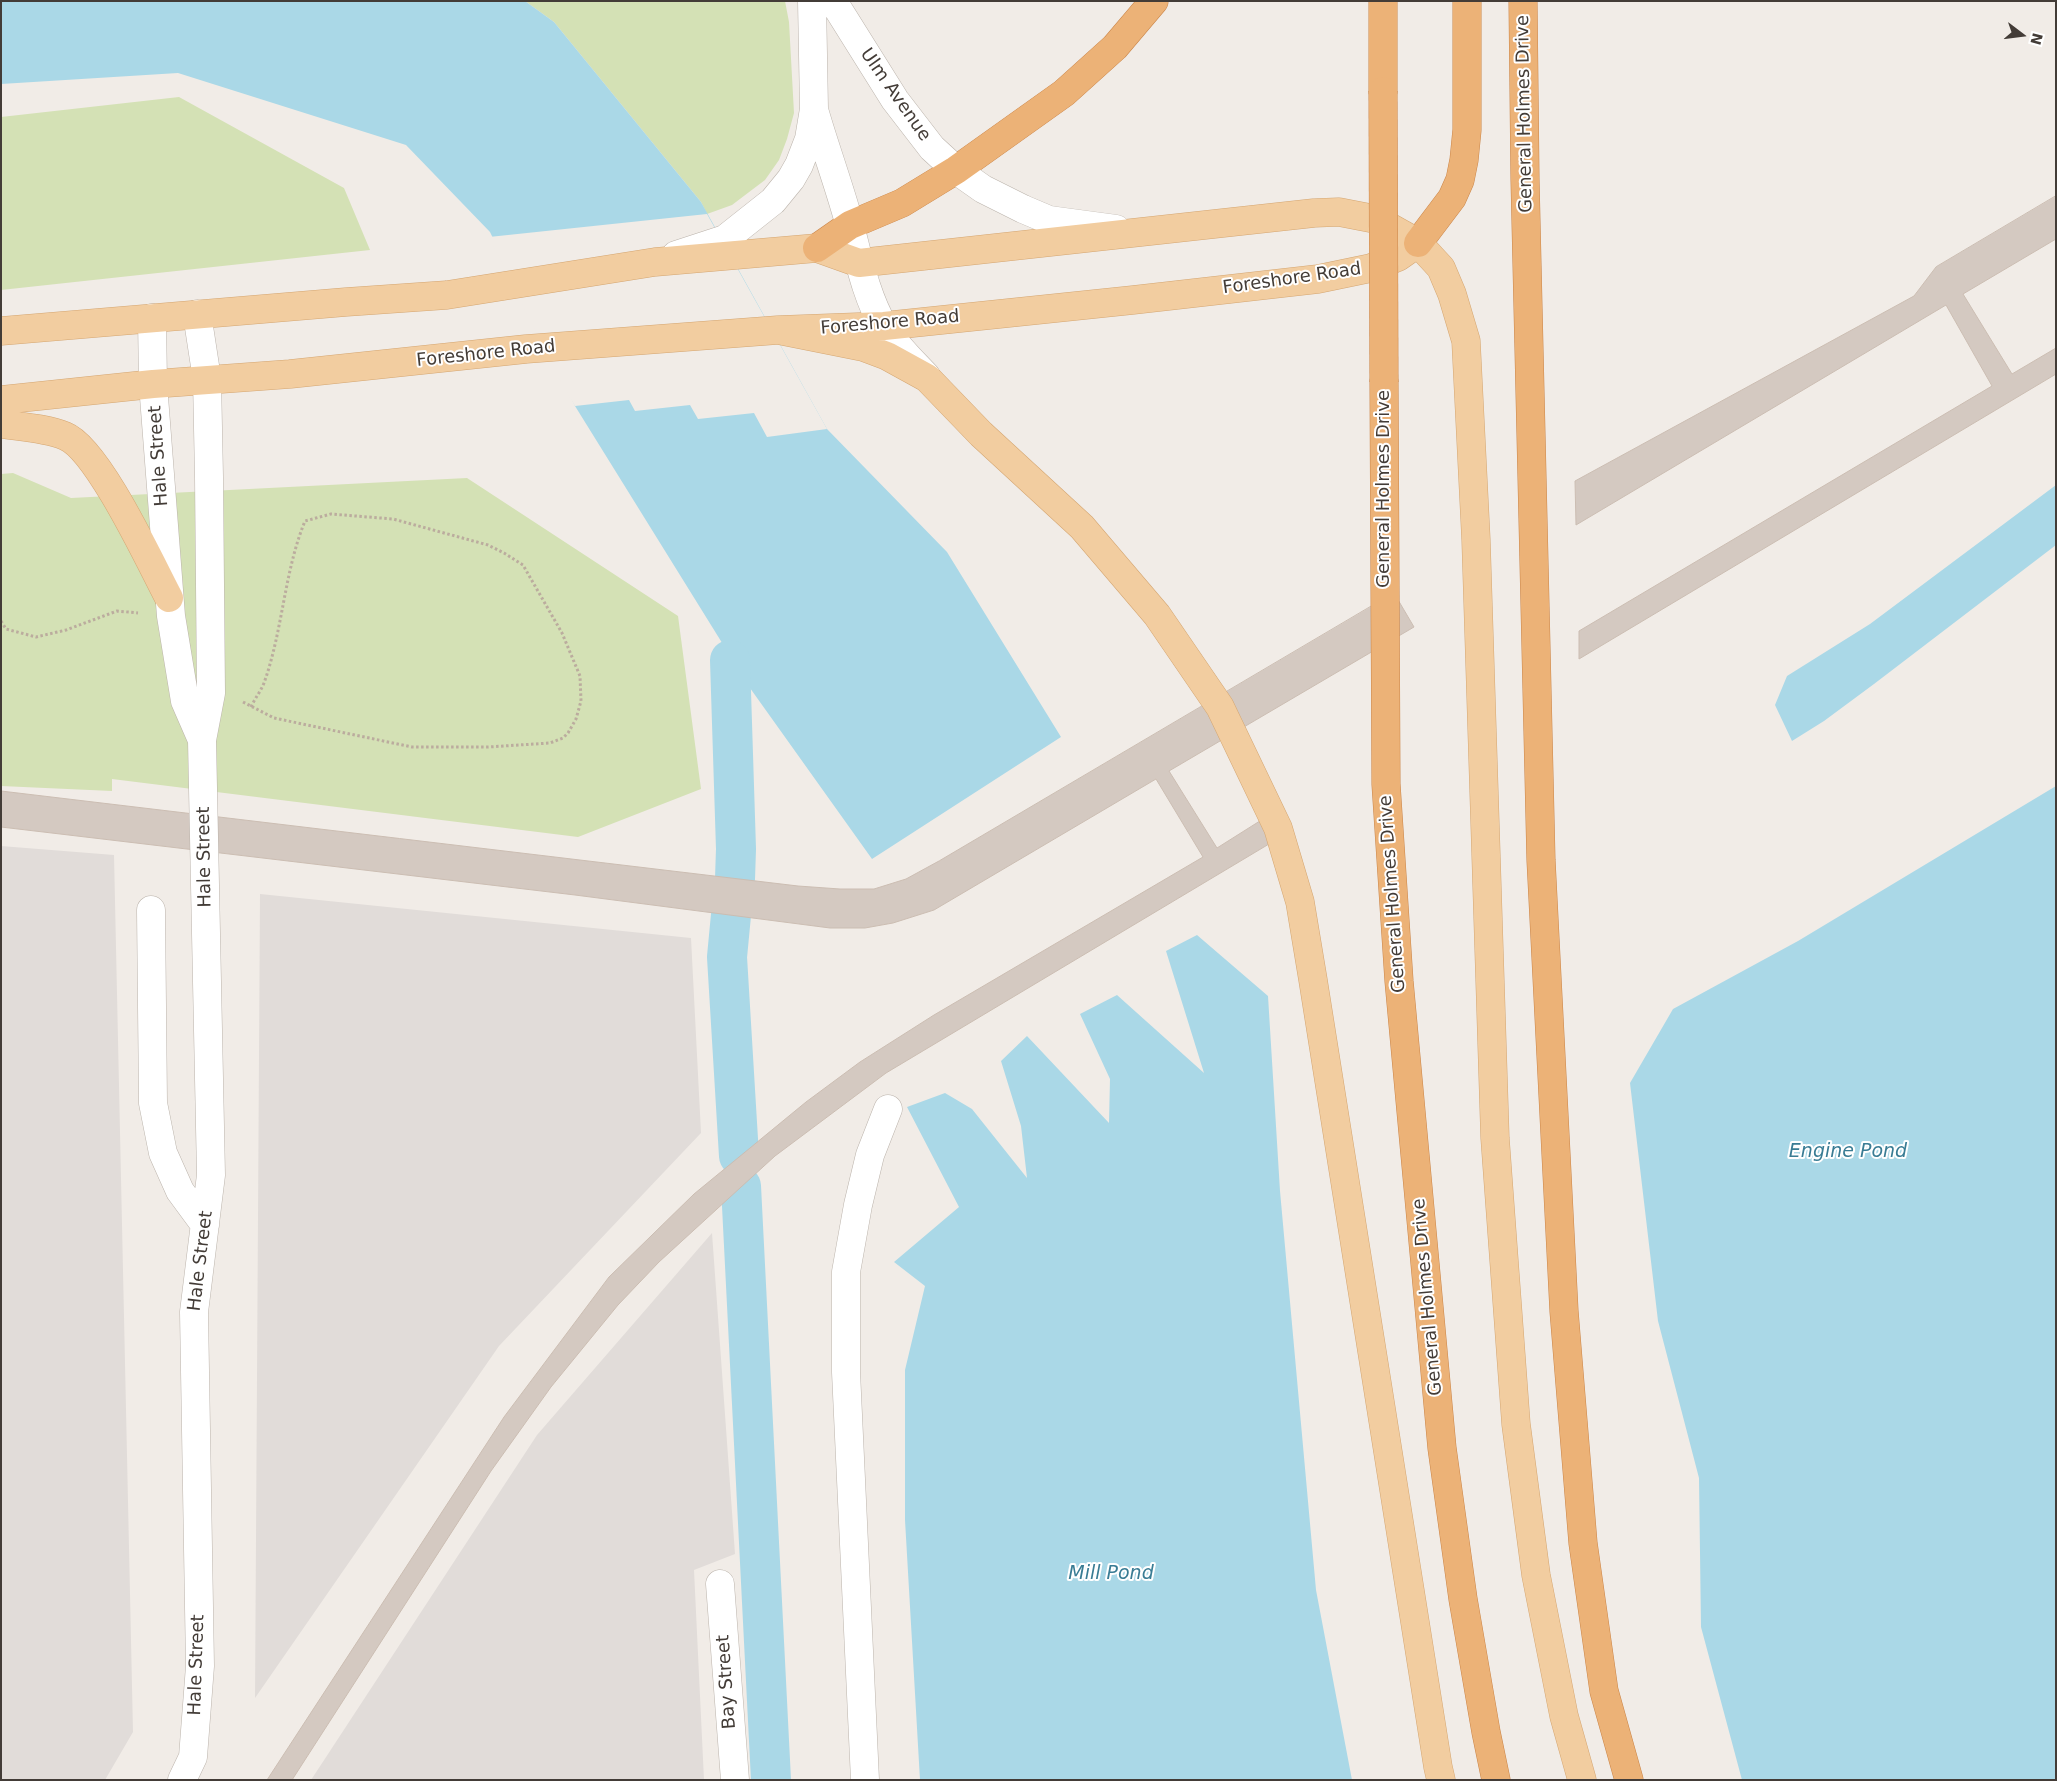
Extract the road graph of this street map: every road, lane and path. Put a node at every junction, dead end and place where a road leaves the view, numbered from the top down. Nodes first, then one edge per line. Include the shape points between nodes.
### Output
1 (812, 1) edge
2 (833, 1) edge
3 (1154, 1) edge
4 (1383, 1) edge
5 (1467, 1) edge
6 (1523, 1) edge
7 (814, 110) junction
8 (956, 170) junction
9 (850, 225) junction
10 (1139, 232) junction
11 (1418, 243) junction
12 (735, 246) junction
13 (817, 248) junction
14 (859, 263) junction
15 (197, 314) junction
16 (152, 318) junction
17 (884, 326) junction
18 (778, 330) junction
19 (1, 331) edge
20 (927, 378) junction
21 (207, 379) junction
22 (153, 384) junction
23 (1, 400) edge
24 (1, 424) edge
25 (170, 607) junction
26 (1, 621) edge
27 (212, 693) junction
28 (251, 706) junction
29 (202, 740) junction
30 (151, 910) dead end
31 (888, 1109) dead end
32 (205, 1225) junction
33 (720, 1584) dead end
34 (182, 1780) edge
35 (735, 1780) edge
36 (865, 1780) edge
37 (1441, 1780) edge
38 (1496, 1780) edge
39 (1582, 1780) edge
40 (1629, 1780) edge

1 - 7 street
2 - 8 street, Ulm Avenue via 895,100 932,148
3 - 8 highway via 1115,47 1064,93
4 - 38 highway, General Holmes Drive, bridge via 1386,784 1399,981 1442,1448 1463,1599
5 - 11 highway via 1467,130 1460,180 1452,198
6 - 40 highway, General Holmes Drive via 1541,860 1564,1311 1584,1543 1604,1691
7 - 9 street
7 - 12 street via 809,139 791,179
8 - 9 highway via 902,203
8 - 10 street, Ulm Avenue via 983,189 1049,220
9 - 13 highway
9 - 14 street
10 - 11 main road via 1339,212 1376,219
10 - 14 main road
11 - 17 main road, Foreshore Road via 1398,257 1371,268 1318,279
11 - 39 main road via 1441,268 1466,341 1476,540 1495,1138 1516,1424 1536,1575 1564,1716
12 - 13 main road
12 - 15 main road via 447,295
13 - 14 main road
14 - 17 street
15 - 16 main road
15 - 21 street, Hale Street
16 - 19 main road
16 - 22 street, Hale Street
17 - 18 main road, Foreshore Road
17 - 20 street
18 - 20 main road via 863,347 900,362
18 - 21 main road, Foreshore Road via 526,349 290,374
20 - 37 main road via 981,434 1082,528 1157,615 1220,707 1278,828 1300,902
21 - 22 main road, Foreshore Road
21 - 27 street, Hale Street
22 - 23 main road, Foreshore Road
22 - 25 street, Hale Street
24 - 25 main road via 66,436 82,449 109,486
25 - 26 path via 117,611 66,630 36,637 6,629
25 - 29 street, Hale Street via 185,701
27 - 28 path via 230,696
27 - 29 street, Hale Street
28 - 28 path via 274,718 412,747 488,747 550,742 563,738 576,719 581,701 580,676 562,633 523,565 504,552 393,520 331,514 305,521 297,540 264,684
29 - 32 street, Hale Street via 211,1175
30 - 32 street via 153,1103 163,1154 180,1191
31 - 36 street via 870,1155 846,1272 846,1372
32 - 34 street, Hale Street via 194,1312 200,1666 193,1757
33 - 35 street, Bay Street

